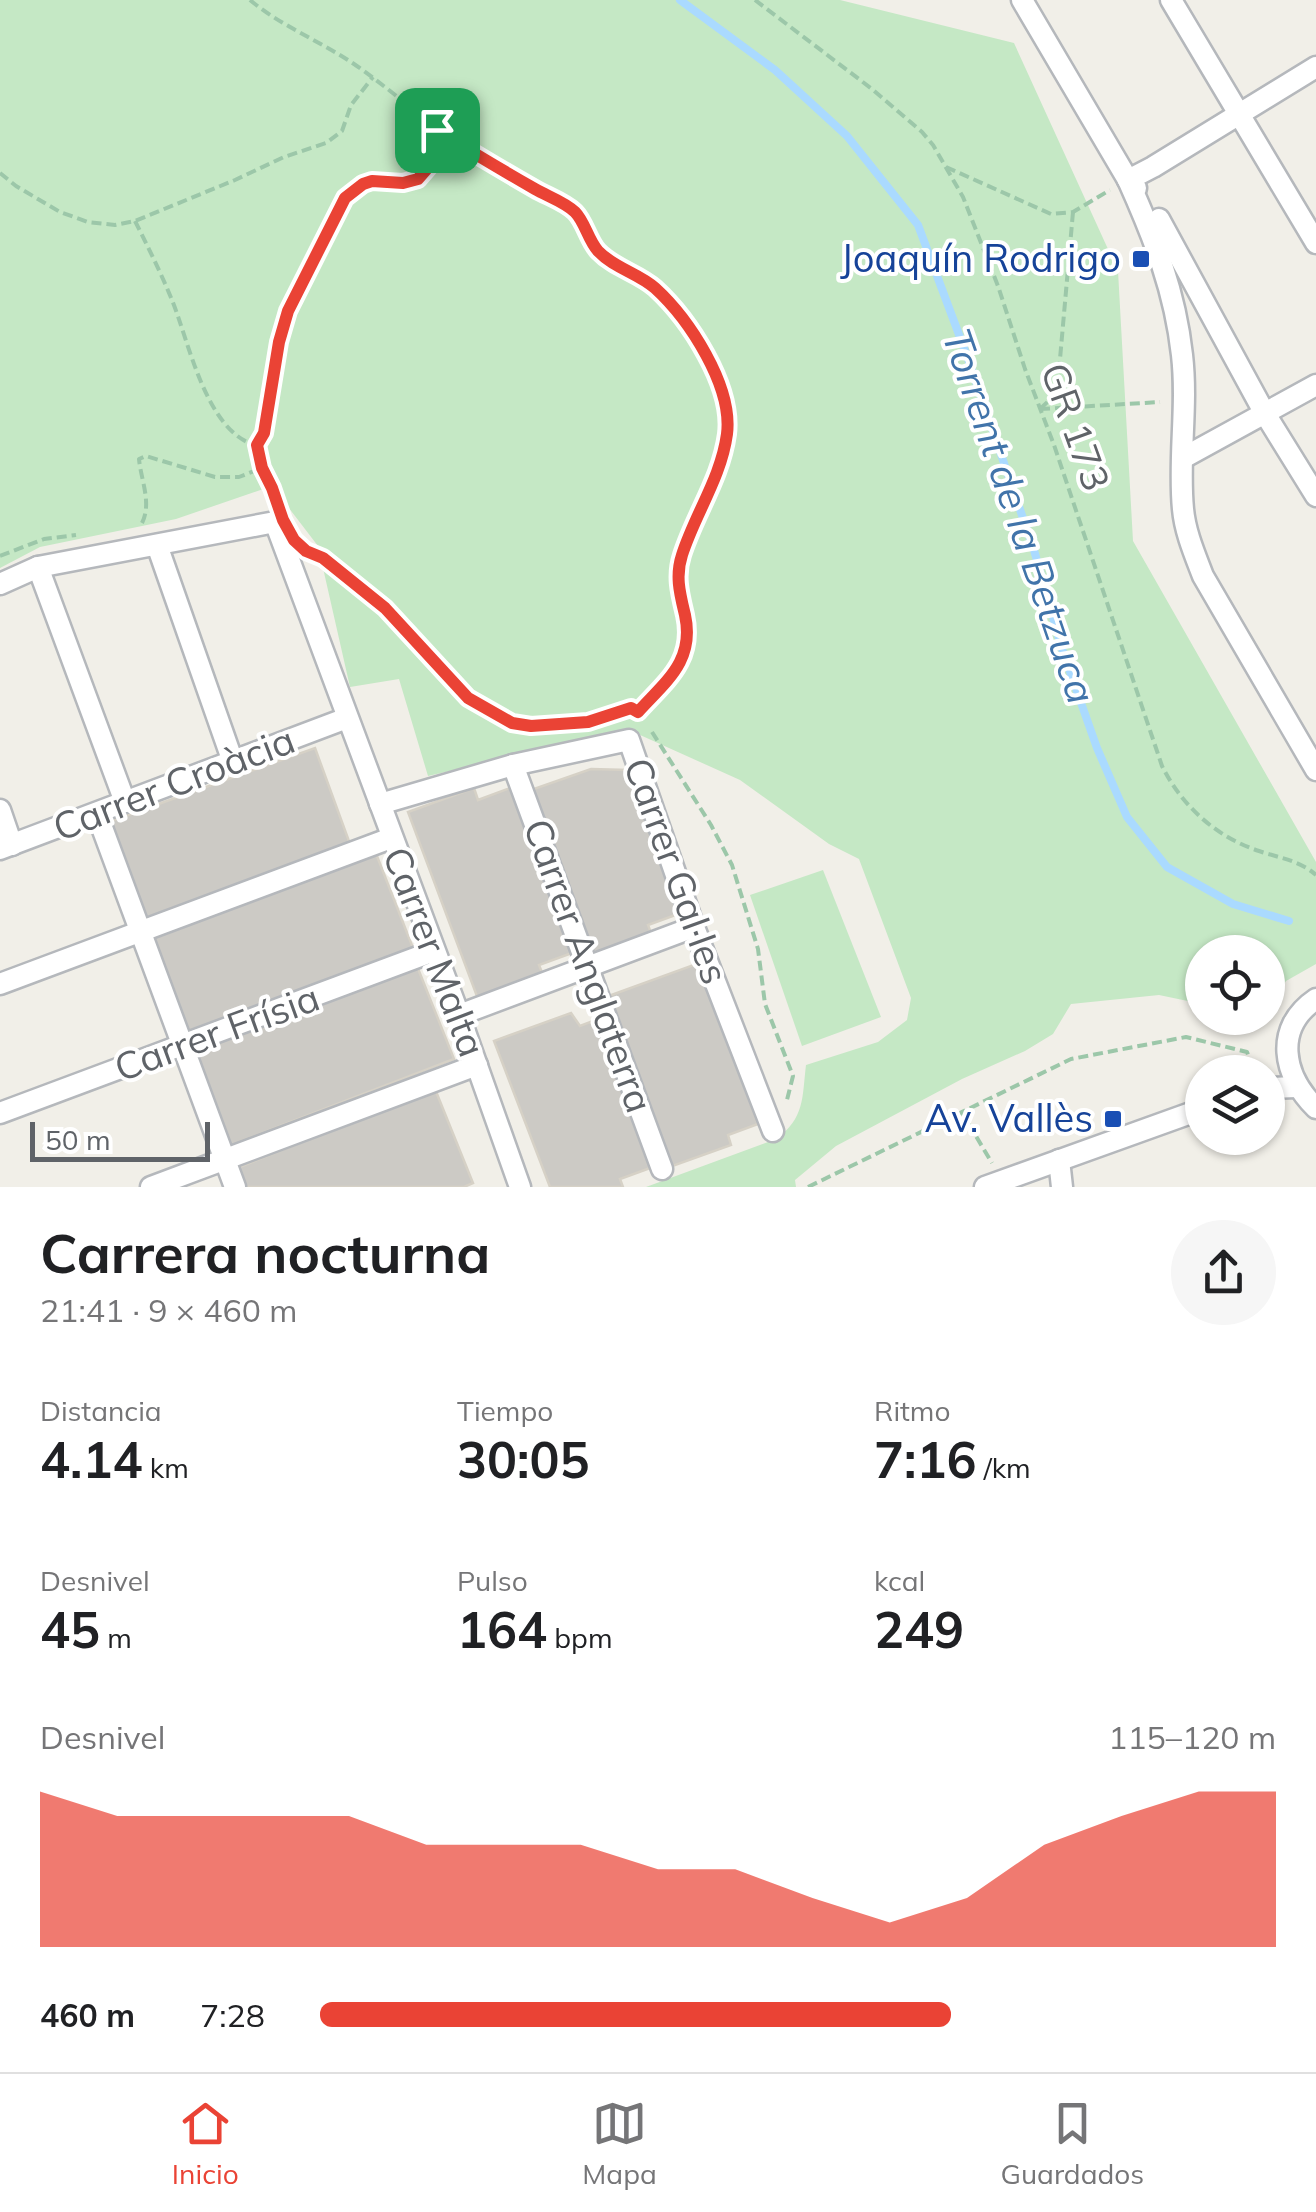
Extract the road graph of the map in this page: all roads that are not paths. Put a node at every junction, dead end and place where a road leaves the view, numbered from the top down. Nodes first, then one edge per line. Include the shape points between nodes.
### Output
1 (1171, 0) edge
2 (1020, 2) edge
3 (1316, 67) edge
4 (1240, 114) junction
5 (1128, 180) junction
6 (1316, 243) edge
7 (1316, 385) edge
8 (1264, 412) junction
9 (1183, 458) junction
10 (1316, 496) edge
11 (157, 545) junction
12 (38, 567) junction
13 (0, 584) edge
14 (347, 718) junction
15 (233, 762) junction
16 (513, 764) junction
17 (1316, 770) edge
18 (125, 802) junction
19 (380, 804) junction
20 (0, 810) edge
21 (97, 814) junction
22 (391, 838) junction
23 (6, 847) edge
24 (694, 927) junction
25 (140, 932) junction
26 (434, 952) junction
27 (588, 966) junction
28 (0, 984) edge
29 (1316, 999) edge
30 (459, 1016) junction
31 (183, 1046) junction
32 (477, 1065) junction
33 (1285, 1087) edge
34 (1296, 1087) junction
35 (1316, 1108) edge
36 (0, 1113) edge
37 (1185, 1115) edge
38 (772, 1131) road end
39 (226, 1160) junction
40 (1059, 1160) junction
41 (662, 1168) dead end
42 (994, 1184) edge
43 (152, 1187) edge
44 (235, 1187) edge
45 (520, 1187) edge
46 (1062, 1187) edge

1 - 4 street
2 - 5 street
3 - 4 street
4 - 5 street
4 - 6 street
5 - 8 street via 1150,203
5 - 9 street via 1175,305 1185,400
7 - 8 street
8 - 9 street
8 - 10 street
9 - 17 street via 1183,511 1203,576
11 - 12 street
11 - 14 street, Carrer Malta via 276,513
11 - 15 street
12 - 13 street
12 - 18 street
14 - 15 street, Carrer Croàcia
14 - 19 street, Carrer Malta
15 - 18 street, Carrer Croàcia
16 - 19 street, Carrer Gal·les
16 - 24 street, Carrer Gal·les via 629,740
16 - 27 street, Carrer Anglaterra
18 - 21 street, Carrer Croàcia
19 - 22 street, Carrer Malta
20 - 23 street
21 - 23 street, Carrer Croàcia
21 - 25 street
22 - 25 street
22 - 26 street, Carrer Malta
24 - 27 street
24 - 38 street, Carrer Gal·les
25 - 28 street
25 - 31 street
26 - 30 street, Carrer Malta
26 - 31 street, Carrer Frísia
27 - 30 street
27 - 41 street, Carrer Anglaterra
29 - 34 street via 1294,1024 1288,1044
30 - 32 street, Carrer Malta
31 - 36 street, Carrer Frísia
31 - 39 street
32 - 39 street
32 - 45 street, Carrer Malta
33 - 34 street
34 - 35 street
37 - 40 street
39 - 43 street
39 - 44 street
40 - 42 street
40 - 46 street

